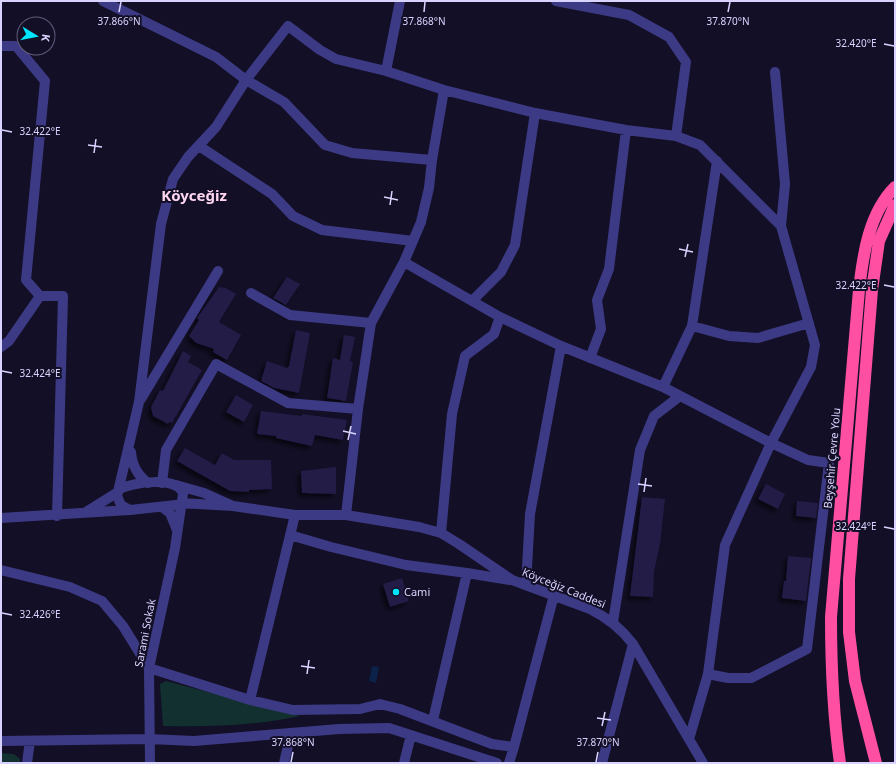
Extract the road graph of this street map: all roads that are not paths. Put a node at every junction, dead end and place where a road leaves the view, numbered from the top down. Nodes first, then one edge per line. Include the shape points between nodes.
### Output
1 (103, 1) edge
2 (400, 1) edge
3 (556, 1) edge
4 (1, 46) edge
5 (386, 72) junction
6 (775, 72) dead end
7 (246, 80) junction
8 (444, 90) junction
9 (535, 113) junction
10 (626, 130) junction
11 (676, 136) junction
12 (199, 146) junction
13 (432, 160) junction
14 (717, 161) junction
15 (895, 187) edge
16 (895, 205) edge
17 (781, 226) junction
18 (413, 241) junction
19 (404, 262) junction
20 (218, 271) dead end
21 (251, 293) dead end
22 (40, 296) junction
23 (472, 301) junction
24 (500, 317) junction
25 (371, 323) junction
26 (809, 323) junction
27 (692, 326) junction
28 (561, 346) junction
29 (1, 347) edge
30 (590, 358) junction
31 (663, 387) junction
32 (680, 396) junction
33 (139, 402) junction
34 (358, 409) junction
35 (771, 443) junction
36 (130, 446) junction
37 (148, 483) junction
38 (162, 483) junction
39 (176, 485) junction
40 (119, 490) junction
41 (181, 503) junction
42 (233, 506) junction
43 (162, 507) junction
44 (130, 510) junction
45 (84, 513) junction
46 (295, 515) junction
47 (346, 515) junction
48 (57, 516) junction
49 (1, 518) edge
50 (178, 534) junction
51 (441, 534) junction
52 (290, 535) junction
53 (1, 570) edge
54 (467, 573) junction
55 (512, 580) junction
56 (526, 585) junction
57 (554, 596) junction
58 (613, 622) junction
59 (633, 644) junction
60 (149, 668) junction
61 (708, 674) junction
62 (250, 700) junction
63 (433, 720) junction
64 (291, 733) junction
65 (410, 735) junction
66 (149, 739) junction
67 (689, 739) junction
68 (1, 741) edge
69 (30, 741) junction
70 (514, 746) junction
71 (27, 763) edge
72 (150, 763) edge
73 (284, 763) edge
74 (404, 763) edge
75 (497, 763) edge
76 (509, 763) edge
77 (602, 763) edge
78 (703, 763) edge
79 (840, 763) edge
80 (876, 763) edge

1 - 7 street via 216,58
2 - 5 street
3 - 11 street via 628,15 669,37 686,62
4 - 22 street via 16,46 45,81 26,280
5 - 7 street via 336,59 288,26
5 - 8 street
6 - 17 street via 785,184
7 - 12 street via 216,127
7 - 13 street via 284,102 325,145 352,153
8 - 9 street
8 - 13 street
9 - 10 street
9 - 23 street via 515,245 501,272
10 - 11 street
10 - 30 street via 609,269 597,300 601,329
11 - 14 street via 700,145
12 - 18 street via 272,194 293,216 322,230
12 - 33 street via 173,179 160,224
13 - 18 street via 429,188 421,222
14 - 17 street
14 - 27 street
15 - 79 highway, Beyşehir Çevre Yolu via 887,195 870,229 859,290 831,617 833,711
16 - 80 highway via 879,241 872,290 849,579 849,632 855,681
17 - 26 street
18 - 19 street
19 - 23 street
19 - 25 street
20 - 33 street
21 - 25 street via 290,315
22 - 29 street via 10,341
22 - 48 street via 64,296
23 - 24 street
24 - 28 street
24 - 51 street via 494,334 466,356 452,414
25 - 34 street
26 - 27 street via 758,338 729,336
26 - 35 street via 815,345 812,366
27 - 31 street
28 - 30 street
28 - 56 street via 530,514
30 - 31 street
31 - 32 street
32 - 35 street
32 - 58 street via 654,416 640,450
33 - 36 street
34 - 38 street via 288,403 216,364 166,450
34 - 47 street
35 - 61 street via 725,545
35 - 61 street via 808,460 829,463 807,649 751,678 728,678
36 - 37 street via 135,470
36 - 40 street
37 - 38 street, Köyceğiz Caddesi
37 - 40 street, Köyceğiz Caddesi via 132,484
38 - 39 street, Köyceğiz Caddesi
39 - 41 street, Sarami Sokak via 183,491
39 - 42 street, Köyceğiz Caddesi via 204,493
40 - 44 street via 119,503
40 - 45 street
41 - 42 street, Köyceğiz Caddesi
41 - 43 street, Köyceğiz Caddesi
41 - 50 street, Sarami Sokak
42 - 46 street, Köyceğiz Caddesi
43 - 44 street, Köyceğiz Caddesi
43 - 50 street via 172,518
44 - 45 street
45 - 48 street
46 - 47 street, Köyceğiz Caddesi
46 - 52 street
47 - 51 street, Köyceğiz Caddesi via 396,522
48 - 49 street
50 - 60 street, Sarami Sokak
51 - 55 street, Köyceğiz Caddesi via 476,554
52 - 54 street via 406,565
52 - 62 street
53 - 60 street via 70,587 102,601 123,626
54 - 55 street
54 - 63 street
55 - 56 street, Köyceğiz Caddesi
56 - 57 street, Köyceğiz Caddesi
57 - 58 street, Köyceğiz Caddesi via 590,609
57 - 70 street
58 - 59 street, Köyceğiz Caddesi via 624,631
59 - 67 street, Köyceğiz Caddesi
59 - 77 street
60 - 62 street
60 - 66 street, Sarami Sokak
61 - 67 street
62 - 63 street via 293,710 360,709 380,704
63 - 70 street via 492,744
64 - 65 street via 389,728
64 - 66 street via 194,741
64 - 73 street
65 - 74 street
65 - 75 street
66 - 69 street
66 - 72 street, Sarami Sokak
67 - 78 street, Köyceğiz Caddesi
68 - 69 street
69 - 71 street
70 - 76 street

